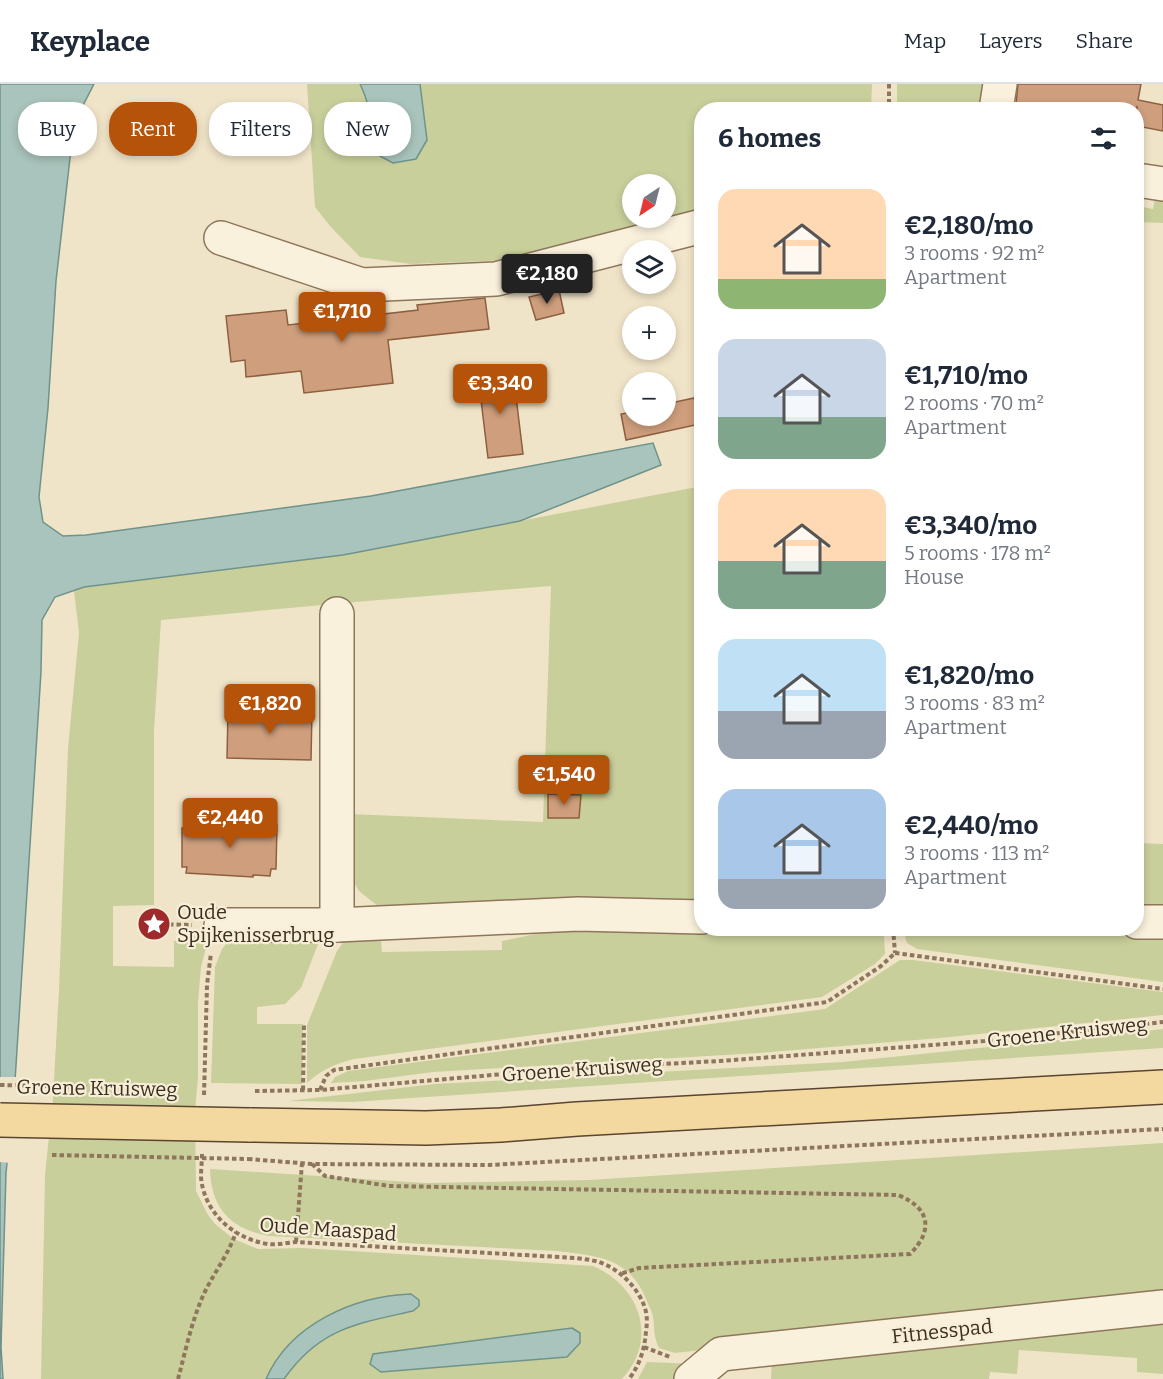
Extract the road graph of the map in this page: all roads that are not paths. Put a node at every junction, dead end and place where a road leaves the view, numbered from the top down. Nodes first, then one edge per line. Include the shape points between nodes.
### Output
1 (1000, 84) edge
2 (997, 102) edge
3 (1144, 181) edge
4 (1163, 184) edge
5 (694, 228) edge
6 (220, 238) dead end
7 (337, 614) dead end
8 (694, 916) edge
9 (1144, 922) edge
10 (1163, 922) edge
11 (221, 925) road end
12 (337, 925) junction
13 (1163, 1087) edge
14 (0, 1120) edge
15 (1163, 1307) edge
16 (720, 1366) edge
17 (691, 1379) edge

1 - 2 street
3 - 4 street
5 - 6 street via 496,279 362,285
7 - 12 street
8 - 12 street via 578,914
9 - 10 street
11 - 12 street
13 - 14 main road, Groene Kruisweg, bridge via 426,1128
15 - 16 street, Fitnesspad
16 - 17 street, Fitnesspad

